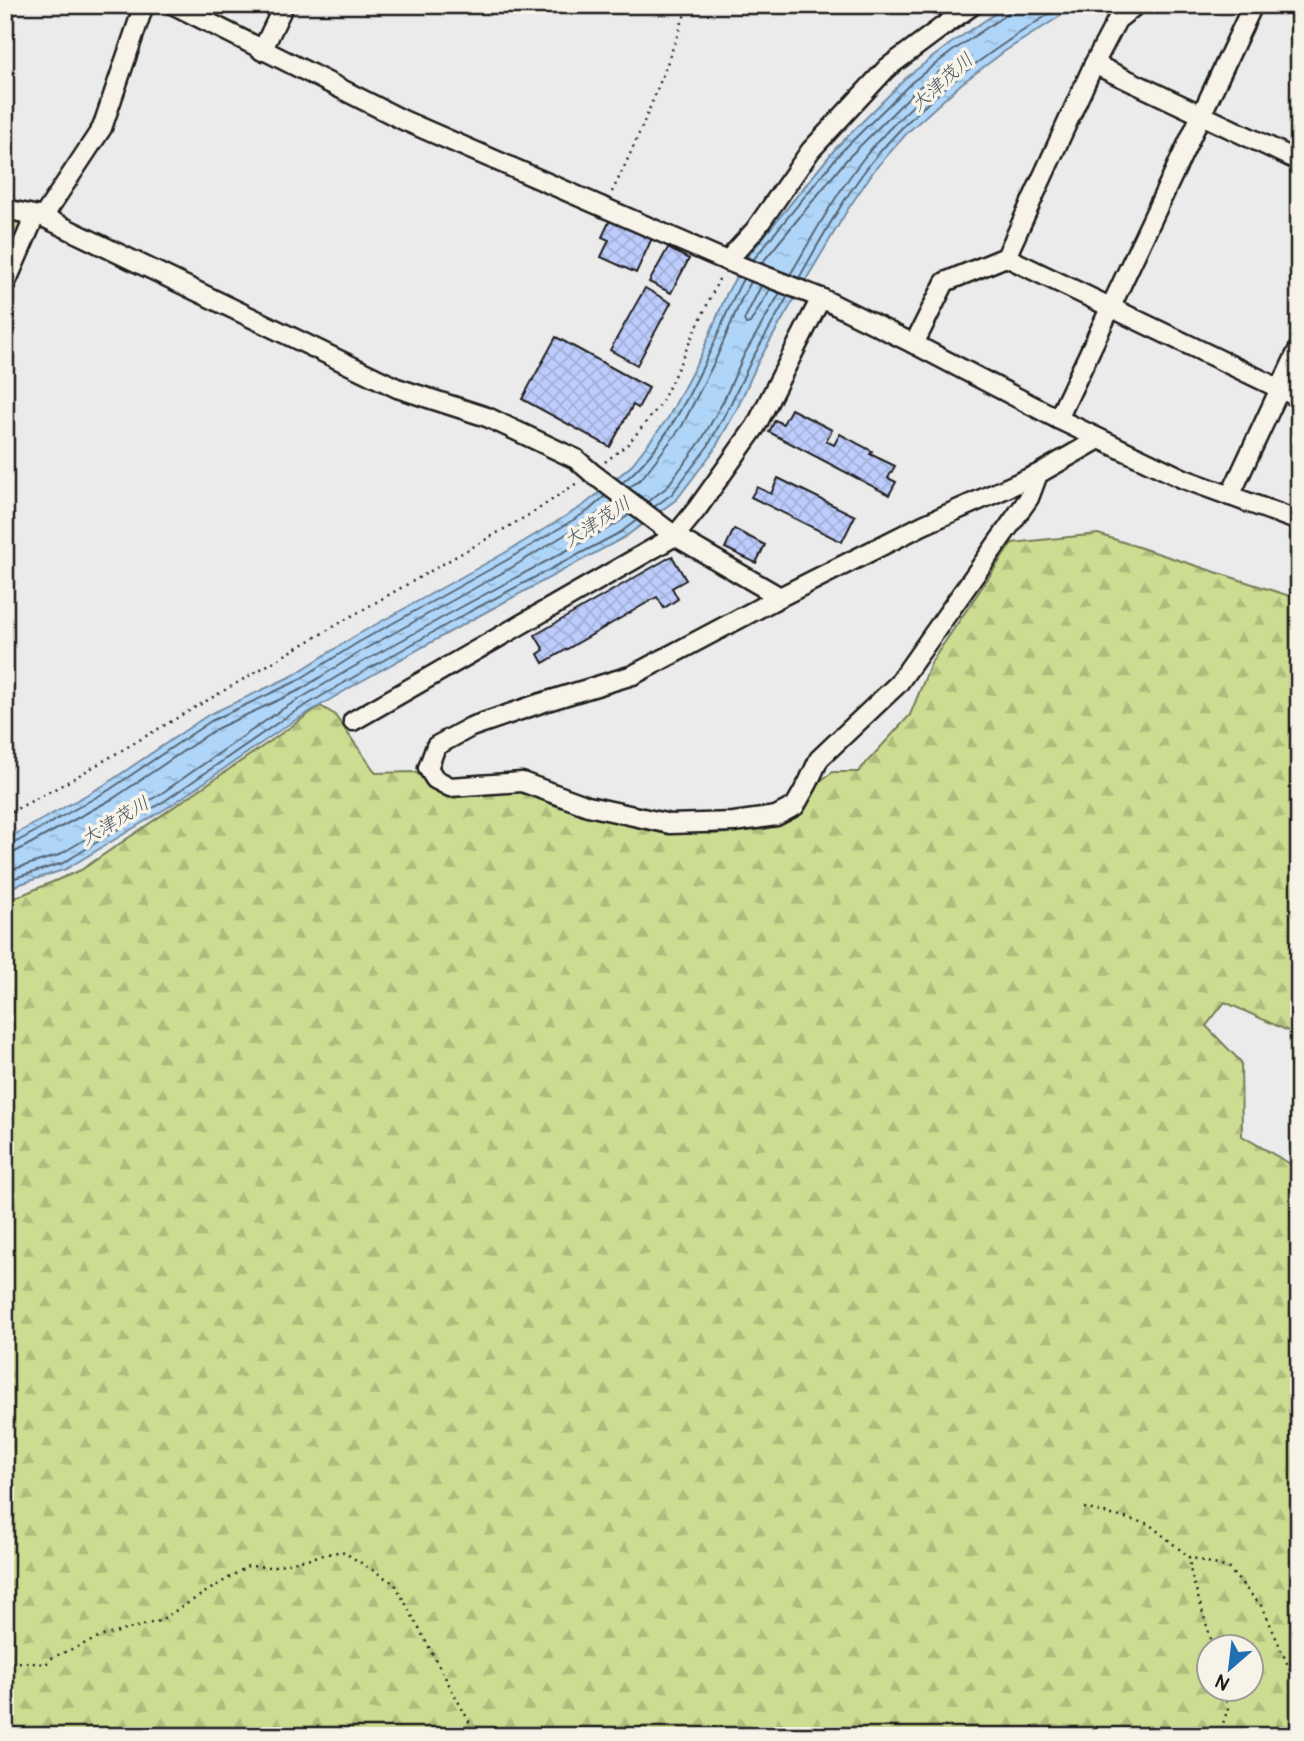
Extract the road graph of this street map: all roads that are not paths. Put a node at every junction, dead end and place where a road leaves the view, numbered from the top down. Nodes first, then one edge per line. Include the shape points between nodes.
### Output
1 (144, 5) edge
2 (174, 5) edge
3 (284, 5) edge
4 (973, 5) edge
5 (1136, 5) edge
6 (1253, 5) edge
7 (262, 51) junction
8 (1094, 64) junction
9 (1201, 114) junction
10 (1299, 160) edge
11 (5, 209) edge
12 (39, 216) junction
13 (1006, 257) junction
14 (727, 261) junction
15 (5, 285) edge
16 (821, 298) junction
17 (1111, 308) junction
18 (914, 344) junction
19 (1299, 348) edge
20 (1279, 389) junction
21 (1299, 398) edge
22 (1058, 419) junction
23 (1099, 439) junction
24 (1038, 474) junction
25 (1230, 496) junction
26 (1299, 521) edge
27 (675, 536) junction
28 (780, 597) junction
29 (354, 720) dead end

1 - 12 street via 102,128
2 - 7 street
3 - 7 street
4 - 14 street via 887,68 811,150 755,230
5 - 8 street via 1117,20
6 - 9 street
7 - 14 street via 403,120
8 - 9 street
8 - 13 street
9 - 10 street
9 - 17 street
11 - 12 street
12 - 15 street
12 - 27 street via 397,388 487,417 576,458
13 - 17 street
13 - 18 street via 945,282
14 - 16 street
16 - 18 street
16 - 27 street via 757,426
17 - 20 street
17 - 22 street
18 - 22 street
19 - 20 street
20 - 21 street
20 - 25 street
22 - 23 street
23 - 24 street
23 - 25 street
24 - 28 street
24 - 28 street via 1022,508 898,684 819,759 795,806 776,816 670,824 588,806 522,782 450,786 435,779 428,768 436,746 471,727 633,675
25 - 26 street
27 - 28 street
27 - 29 street

